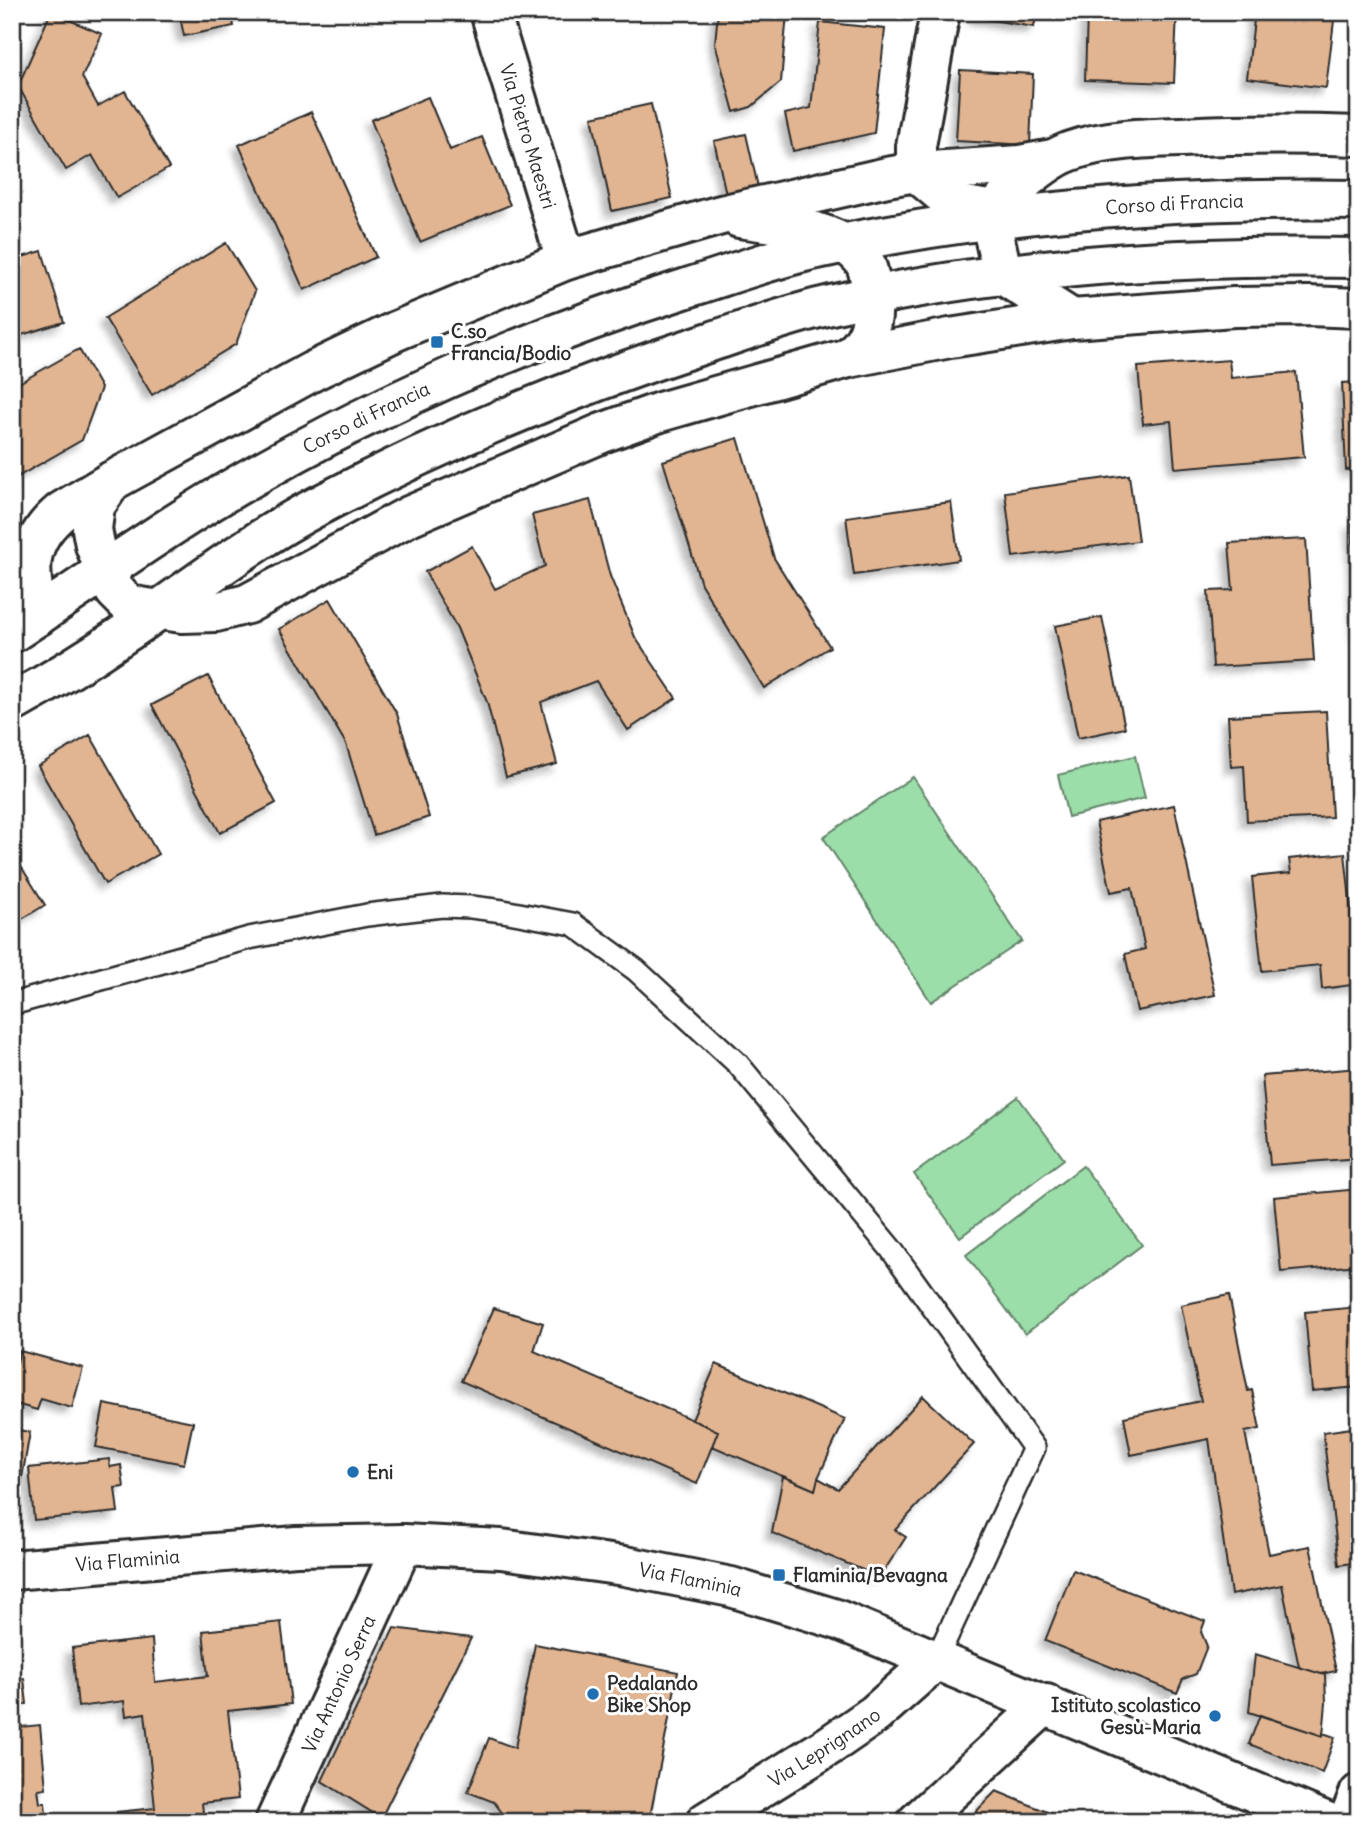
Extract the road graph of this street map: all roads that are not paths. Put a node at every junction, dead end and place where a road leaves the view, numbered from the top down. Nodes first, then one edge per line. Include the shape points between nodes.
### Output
1 (490, 12) edge
2 (940, 12) edge
3 (1359, 136) edge
4 (1053, 159) junction
5 (916, 172) junction
6 (1359, 200) edge
7 (721, 215) junction
8 (990, 218) junction
9 (846, 244) junction
10 (1359, 258) edge
11 (566, 260) junction
12 (1003, 275) junction
13 (872, 296) junction
14 (1359, 308) edge
15 (1072, 319) junction
16 (848, 358) junction
17 (112, 481) junction
18 (104, 571) junction
19 (157, 610) junction
20 (25, 625) edge
21 (12, 703) edge
22 (12, 1004) edge
23 (403, 1544) junction
24 (12, 1570) edge
25 (936, 1660) junction
26 (1046, 1704) junction
27 (1359, 1794) edge
28 (275, 1822) edge
29 (706, 1822) edge
30 (917, 1822) edge
31 (1327, 1822) edge
32 (1348, 1822) edge

1 - 11 street, Via Pietro Maestri
2 - 5 street via 916,146
3 - 4 street, Corso di Francia via 1150,138 1087,147
4 - 5 street, Corso di Francia
4 - 8 street, Corso di Francia via 1009,195
5 - 7 street, Corso di Francia
5 - 8 street, Corso di Francia via 954,204 982,209
6 - 8 street, Corso di Francia via 1212,200
7 - 9 street, Corso di Francia via 776,223
7 - 11 street, Corso di Francia
8 - 9 street, Corso di Francia
8 - 12 street
9 - 13 street via 866,267
9 - 18 street, Corso di Francia via 808,251 669,294 465,370 265,470
10 - 12 street via 1252,258
11 - 17 street, Corso di Francia via 325,365
12 - 13 street
12 - 15 street
13 - 16 street via 872,328
13 - 19 street via 656,359 493,423 318,506
14 - 15 street via 1234,307
15 - 16 street
16 - 19 street via 602,433 409,516 247,604 216,612
17 - 18 street via 95,506 92,522
17 - 20 street, Corso di Francia via 62,511 41,532 33,551
18 - 19 street via 125,601
18 - 20 street, Corso di Francia
19 - 21 street
22 - 25 lane via 249,938 367,915 471,907 573,924 636,970 738,1064 891,1249 1034,1448
23 - 24 street, Via Flaminia via 296,1546
23 - 25 street, Via Flaminia via 549,1555 731,1587 836,1619
23 - 28 street, Via Antonio Serra
25 - 26 street, Via Flaminia
25 - 29 street, Via Leprignano via 875,1714
26 - 30 street
26 - 31 street, Via Flaminia
27 - 32 street

